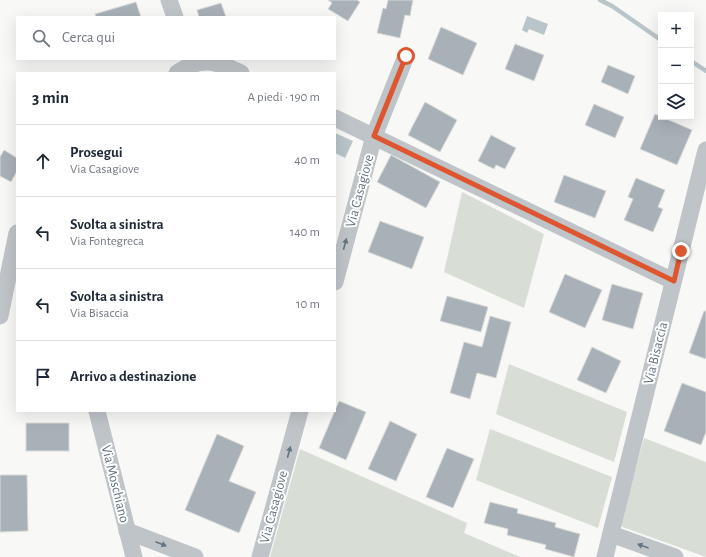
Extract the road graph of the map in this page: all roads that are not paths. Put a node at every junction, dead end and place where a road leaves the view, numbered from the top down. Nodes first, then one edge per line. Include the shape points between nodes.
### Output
1 (169, 0) edge
2 (175, 16) edge
3 (406, 56) dead end
4 (191, 62) edge
5 (178, 72) edge
6 (239, 72) edge
7 (336, 118) edge
8 (374, 136) junction
9 (706, 150) edge
10 (16, 238) edge
11 (336, 278) edge
12 (674, 281) junction
13 (0, 316) edge
14 (96, 412) edge
15 (300, 412) edge
16 (127, 532) junction
17 (611, 534) junction
18 (134, 557) edge
19 (195, 557) edge
20 (260, 557) edge
21 (605, 557) edge
22 (676, 557) edge

1 - 2 street
3 - 8 street, Via Casagiove
4 - 5 street
4 - 6 street via 213,62
7 - 8 street
11 -> 8 street, Via Casagiove
8 - 12 street
9 - 12 street, Via Bisaccia
10 - 13 street
12 - 17 street, Via Bisaccia
14 - 16 street, Via Moschiano
20 -> 15 street, Via Casagiove
16 - 18 street, Via Moschiano
16 -> 19 street
17 - 21 street, Via Bisaccia
22 -> 17 street

